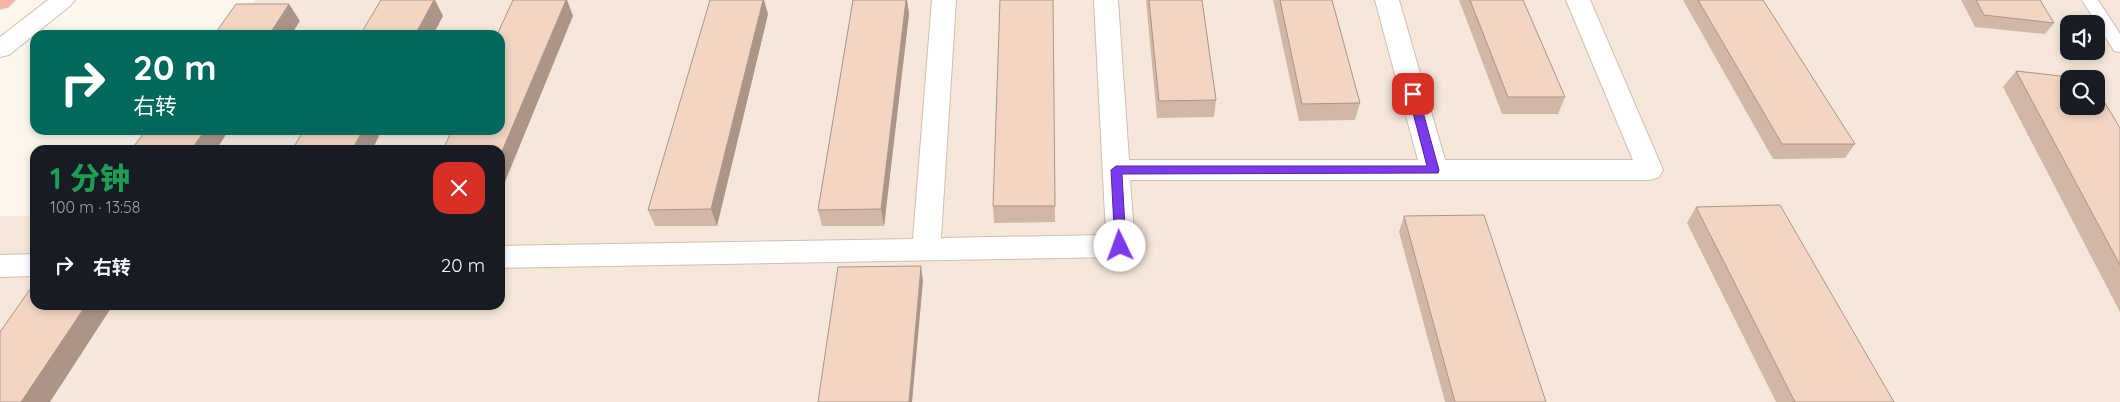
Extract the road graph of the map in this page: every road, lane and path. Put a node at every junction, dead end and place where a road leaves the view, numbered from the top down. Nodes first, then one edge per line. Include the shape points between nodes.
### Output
1 (63, 0) edge
2 (944, 0) edge
3 (1106, 0) edge
4 (1387, 0) edge
5 (1578, 0) edge
6 (2090, 0) edge
7 (2120, 47) edge
8 (0, 49) edge
9 (1116, 170) junction
10 (1434, 170) junction
11 (926, 249) junction
12 (505, 257) edge
13 (0, 266) edge
14 (30, 266) edge

1 - 8 street
2 - 11 street
3 - 9 street
4 - 10 street
5 - 10 street via 1650,170
6 - 7 lane
9 - 10 street
9 - 11 street via 1120,246
11 - 12 street
13 - 14 street

